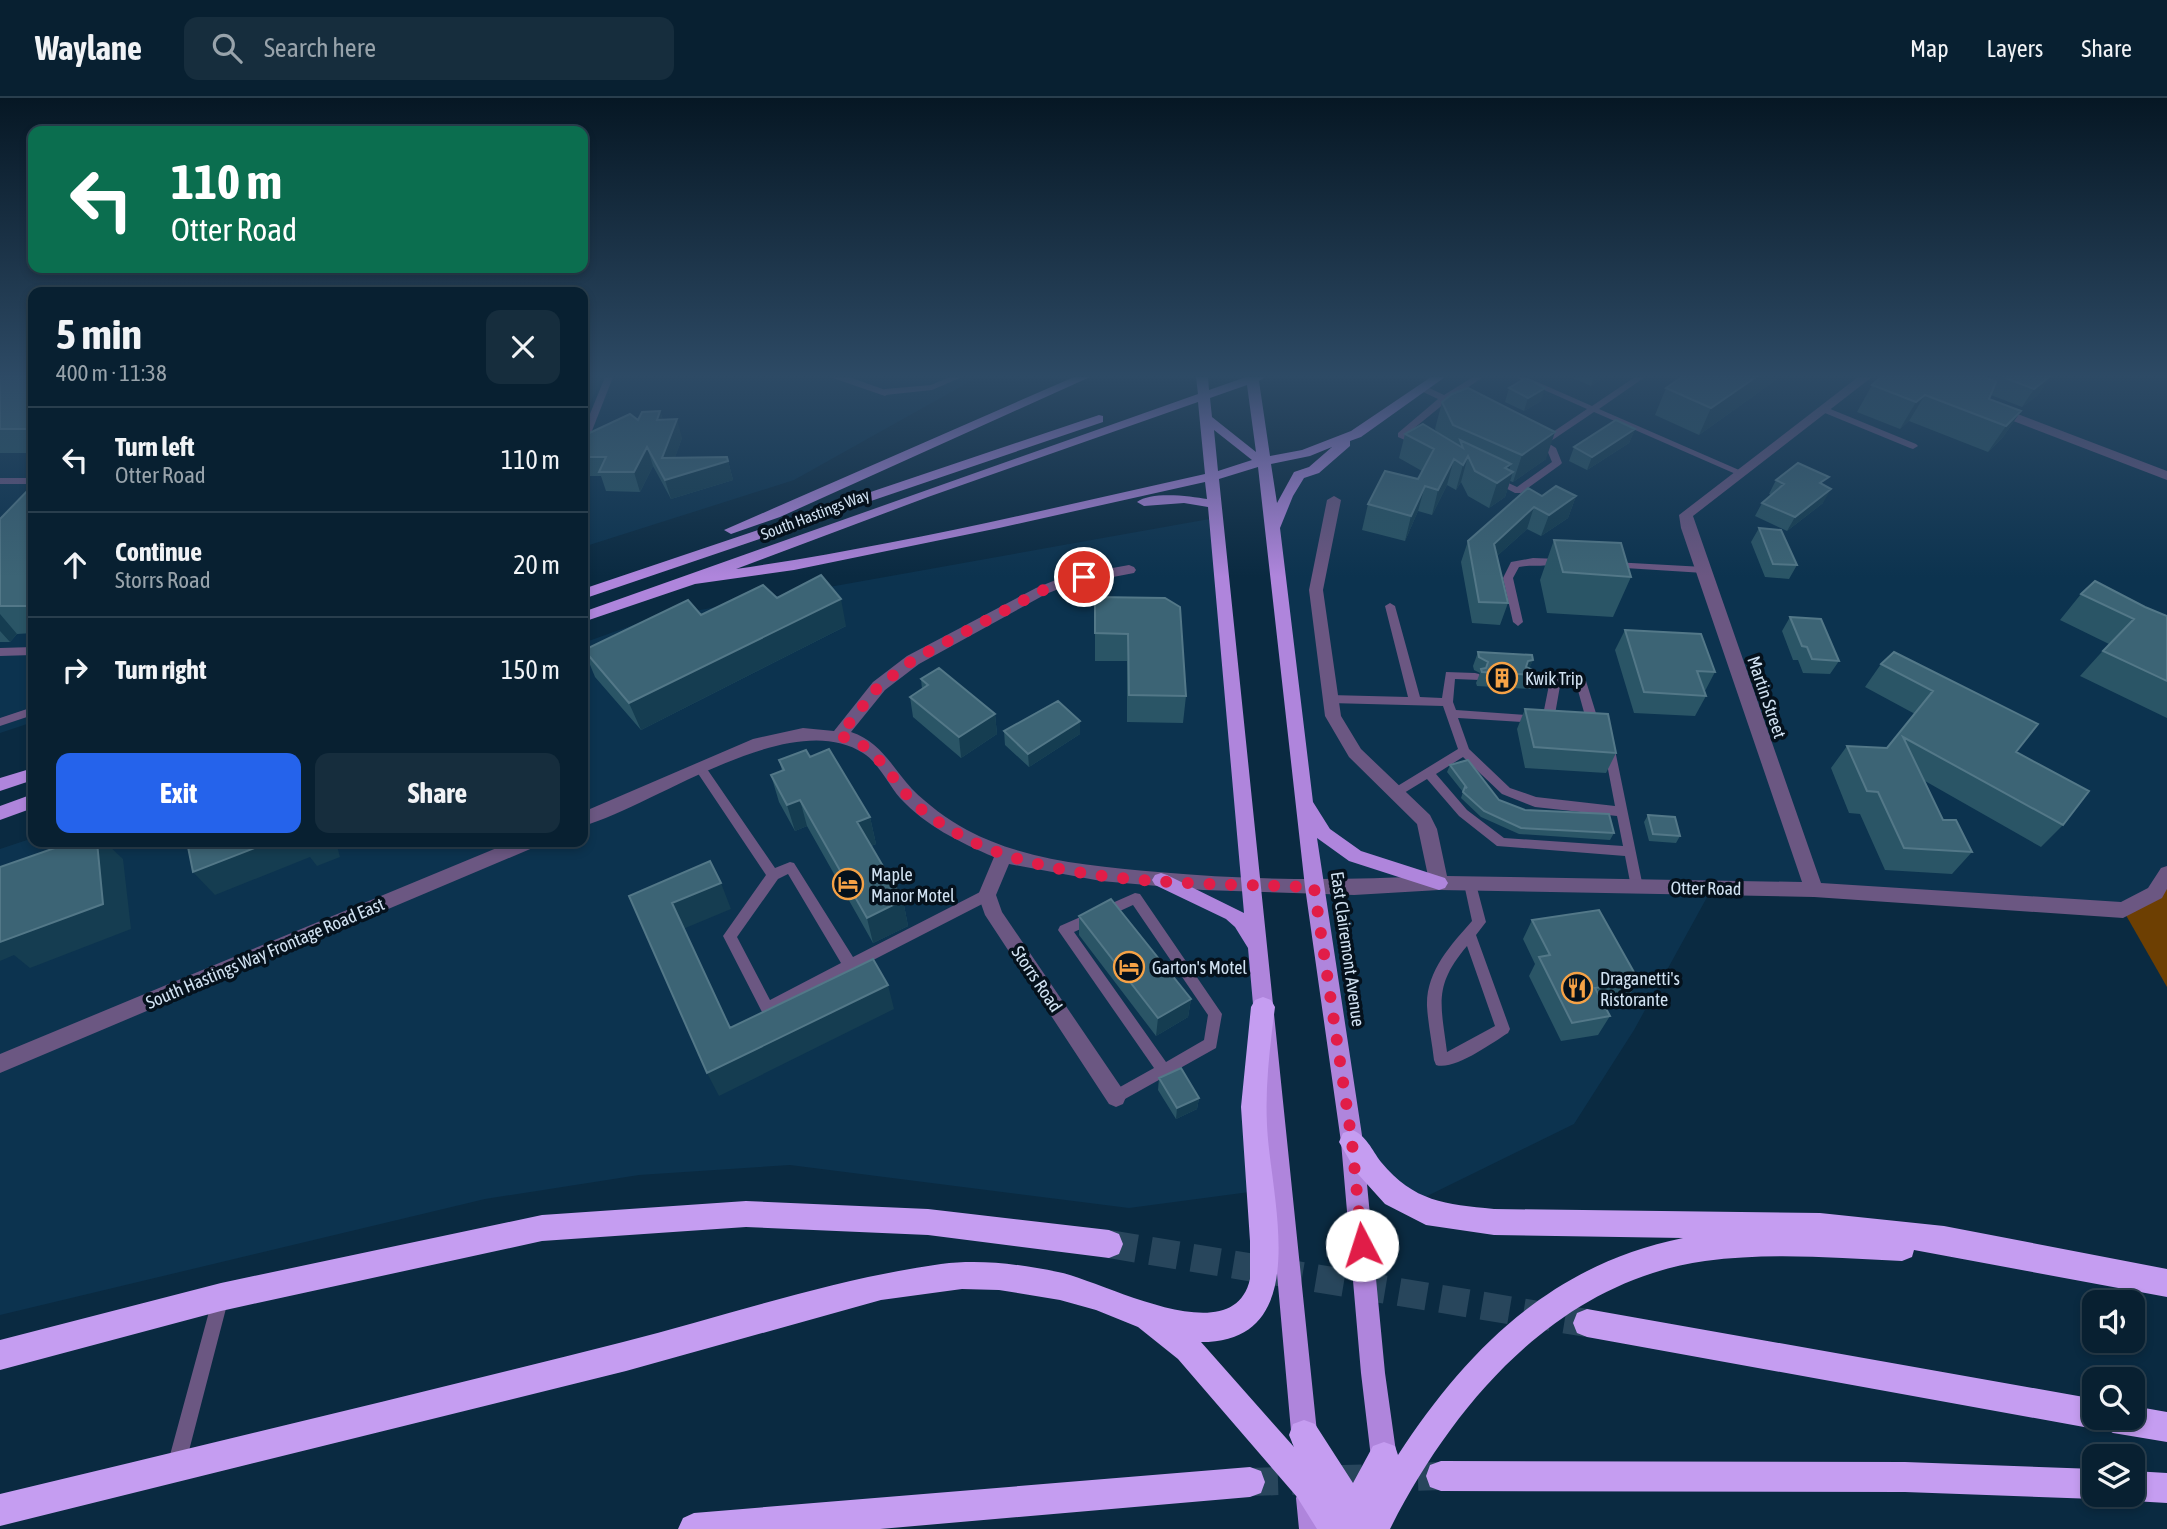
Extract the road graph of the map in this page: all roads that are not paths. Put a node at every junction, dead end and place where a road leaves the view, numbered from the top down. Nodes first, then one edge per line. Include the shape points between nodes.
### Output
1 (933, 444) edge
2 (1041, 444) edge
3 (1057, 444) edge
4 (1207, 444) edge
5 (1238, 444) edge
6 (1262, 444) edge
7 (1329, 444) edge
8 (1344, 444) edge
9 (1420, 444) edge
10 (1542, 444) edge
11 (1673, 444) edge
12 (1779, 444) edge
13 (1908, 444) edge
14 (2084, 444) edge
15 (1913, 446) dead end
16 (1431, 449) edge
17 (1264, 461) junction
18 (1741, 473) junction
19 (1482, 474) edge
20 (2167, 476) edge
21 (1210, 477) junction
22 (0, 481) edge
23 (28, 481) edge
24 (1334, 500) dead end
25 (1213, 504) junction
26 (999, 524) junction
27 (1274, 532) junction
28 (1572, 563) edge
29 (1598, 564) edge
30 (1129, 570) dead end
31 (1704, 570) junction
32 (588, 579) edge
33 (693, 580) junction
34 (588, 592) edge
35 (1390, 606) dead end
36 (588, 615) edge
37 (1518, 622) dead end
38 (28, 651) edge
39 (0, 652) edge
40 (1475, 677) dead end
41 (1529, 680) edge
42 (1555, 681) junction
43 (1330, 699) junction
44 (1415, 701) junction
45 (1450, 708) junction
46 (28, 713) edge
47 (0, 722) edge
48 (839, 736) junction
49 (1464, 751) junction
50 (701, 769) junction
51 (1427, 773) junction
52 (28, 776) edge
53 (0, 785) edge
54 (1395, 793) junction
55 (1304, 796) junction
56 (28, 803) edge
57 (1623, 812) junction
58 (0, 813) edge
59 (588, 817) edge
60 (517, 847) edge
61 (1630, 851) junction
62 (1004, 855) junction
63 (2167, 873) edge
64 (773, 875) junction
65 (1138, 878) junction
66 (1161, 880) junction
67 (1439, 883) junction
68 (1252, 884) junction
69 (1470, 884) junction
70 (1314, 887) junction
71 (1637, 887) junction
72 (1814, 890) junction
73 (987, 895) junction
74 (1135, 898) junction
75 (1469, 934) junction
76 (1257, 947) junction
77 (850, 965) junction
78 (1263, 1007) junction
79 (0, 1064) edge
80 (1163, 1069) junction
81 (1116, 1097) joint
82 (1352, 1142) junction
83 (1109, 1244) tunnel mouth
84 (2026, 1256) junction
85 (2167, 1283) edge
86 (221, 1297) junction
87 (1148, 1317) junction
88 (1587, 1323) tunnel mouth
89 (0, 1355) edge
90 (2082, 1412) edge
91 (2145, 1423) edge
92 (2167, 1427) edge
93 (1304, 1435) junction
94 (1384, 1457) junction
95 (176, 1467) junction
96 (1441, 1476) tunnel mouth
97 (1250, 1482) tunnel mouth
98 (2082, 1484) edge
99 (1308, 1486) junction
100 (2145, 1487) edge
101 (2167, 1488) edge
102 (1389, 1495) junction
103 (0, 1510) edge
104 (1354, 1526) edge
105 (694, 1529) edge
106 (1312, 1529) edge
107 (1393, 1529) edge

1 - 32 main road via 775,514
2 - 34 main road, South Hastings Way
3 - 33 main road, South Hastings Way
4 - 21 main road
5 - 17 main road
6 - 17 main road, East Clairemont Avenue
7 - 17 main road
8 - 27 main road via 1314,470 1299,475
9 - 16 lane
10 - 19 lane via 1557,463 1518,491
11 - 18 lane
12 - 18 street
13 - 15 lane
14 - 20 street
17 - 21 main road
17 - 27 main road, East Clairemont Avenue
18 - 31 street, Martin Street via 1686,515
21 - 25 main road
21 - 26 main road
22 - 23 lane
24 - 43 street via 1316,590
25 - 26 main road via 1170,499
25 - 68 main road
26 - 33 main road
27 - 55 main road, East Clairemont Avenue
28 - 37 lane via 1515,564 1508,578
29 - 31 lane
30 - 48 street via 1084,577 1041,591 913,660 878,687
31 - 72 street, Martin Street
33 - 36 main road, South Hastings Way
35 - 44 lane
38 - 39 lane
40 - 45 lane via 1450,675
41 - 42 lane
42 - 45 lane via 1553,720
42 - 57 lane via 1581,684
43 - 44 lane
43 - 54 street via 1346,740
44 - 45 lane
45 - 49 lane
46 - 47 lane
48 - 50 street via 774,738
48 - 62 street via 872,750 914,802 936,820
49 - 51 lane
49 - 57 lane via 1518,798
50 - 59 street
50 - 64 lane
51 - 54 lane
51 - 61 lane via 1463,813 1502,843
52 - 53 main road
54 - 67 street via 1428,829
55 - 67 main road via 1324,834 1338,846 1378,865
55 - 70 main road, East Clairemont Avenue
56 - 58 main road
57 - 61 lane
60 - 79 street, South Hastings Way Frontage Road East
61 - 71 lane
62 - 65 street
62 - 73 street
63 - 72 street, Otter Road via 2155,893 2123,910
64 - 77 lane via 790,867
64 - 77 lane via 730,936 767,1008
65 - 66 street
65 - 74 lane
66 - 68 street
66 - 76 main road via 1233,914
67 - 69 street, Otter Road
67 - 70 street, Otter Road
68 - 70 street, Otter Road
68 - 76 main road
69 - 71 street, Otter Road
69 - 75 lane via 1479,922
70 - 82 main road, East Clairemont Avenue
71 - 72 street, Otter Road
73 - 77 lane
73 - 81 street, Storrs Road via 994,915
74 - 80 lane via 1215,1014 1211,1044
74 - 80 lane via 1065,930
75 - 75 lane via 1439,972 1433,999 1441,1060 1503,1029
76 - 78 main road
78 - 87 highway via 1253,1077 1262,1291 1243,1315 1222,1327 1196,1329
78 - 93 main road
80 - 81 lane
82 - 84 highway via 1373,1177 1400,1200 1457,1219 1820,1226 1944,1240
82 - 94 main road, East Clairemont Avenue
83 - 86 highway via 928,1222 746,1214 542,1228
84 - 85 highway
84 - 102 highway via 1818,1244 1719,1246 1675,1253 1600,1279 1512,1335 1458,1393
86 - 89 highway
86 - 95 lane
87 - 95 highway via 1096,1296 1019,1278 962,1275 917,1280
87 - 99 highway via 1188,1349
88 - 90 highway
91 - 92 highway
93 - 99 main road
93 - 104 highway
94 - 102 main road, East Clairemont Avenue
94 - 104 highway
95 - 103 highway
96 - 98 highway via 1905,1477
97 - 105 highway
99 - 104 highway
99 - 106 main road
100 - 101 highway
102 - 104 highway
102 - 107 main road, East Clairemont Avenue

